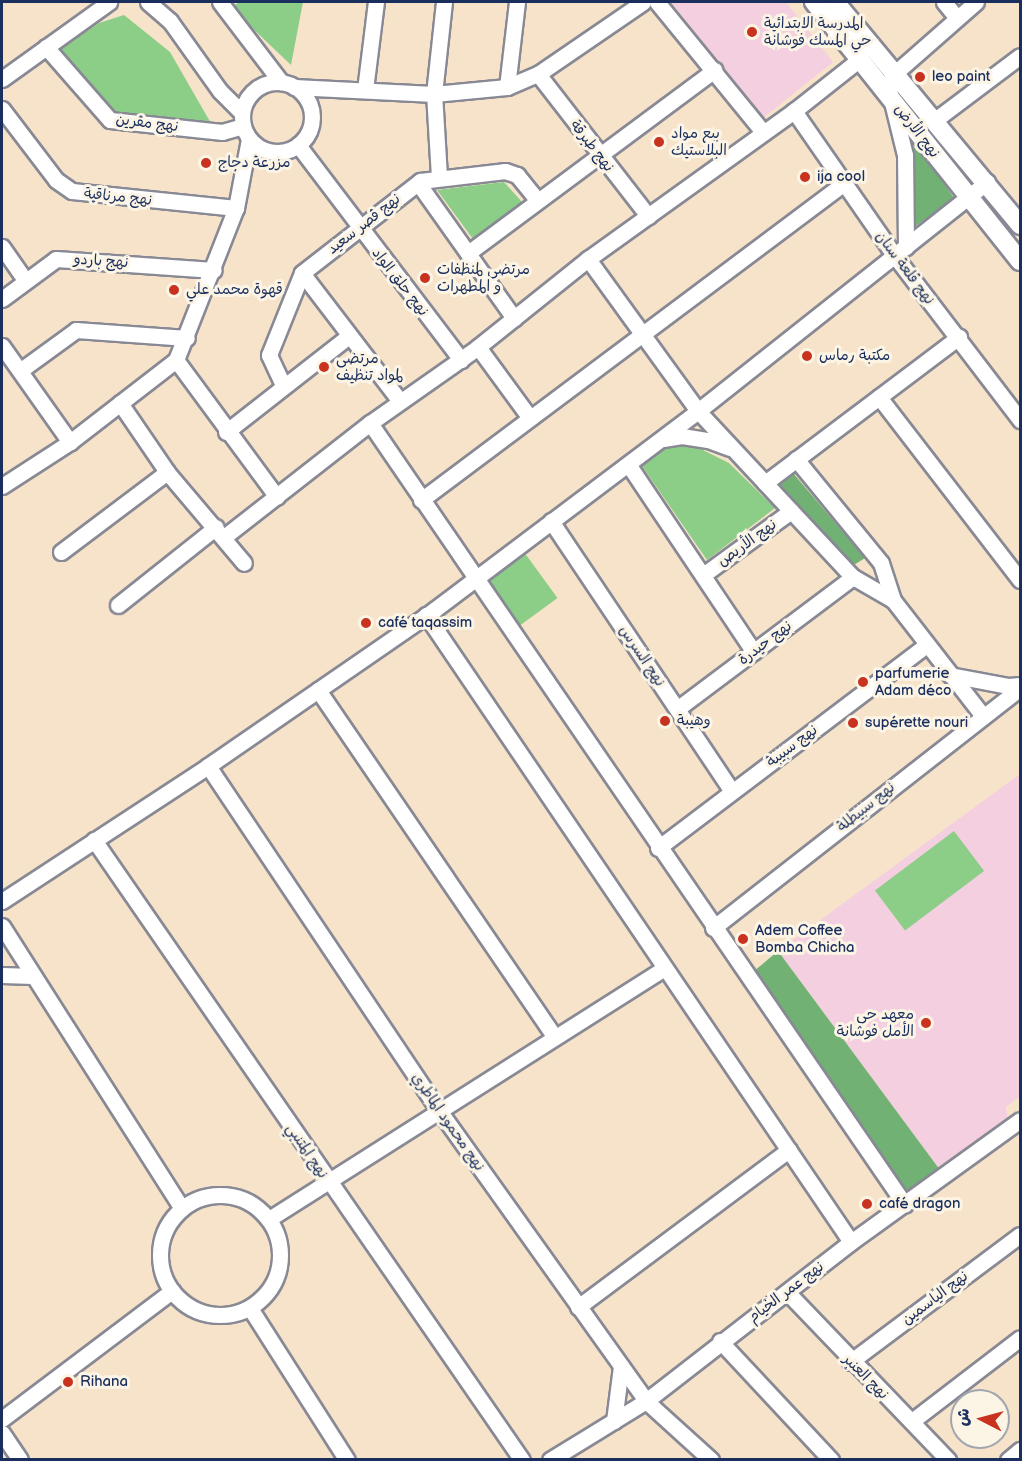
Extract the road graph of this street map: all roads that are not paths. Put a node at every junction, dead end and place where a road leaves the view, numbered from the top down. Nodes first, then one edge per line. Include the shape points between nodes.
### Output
1 (109, 2) edge
2 (148, 2) edge
3 (220, 2) edge
4 (376, 2) edge
5 (444, 2) edge
6 (517, 2) edge
7 (643, 2) edge
8 (657, 2) edge
9 (814, 2) edge
10 (835, 2) edge
11 (944, 2) edge
12 (976, 2) edge
13 (956, 17) junction
14 (46, 47) junction
15 (1020, 57) edge
16 (861, 58) junction
17 (714, 70) junction
18 (538, 74) junction
19 (894, 74) junction
20 (2, 79) edge
21 (287, 85) junction
22 (507, 87) junction
23 (364, 90) junction
24 (888, 93) junction
25 (434, 94) junction
26 (2, 109) edge
27 (794, 111) junction
28 (935, 120) junction
29 (244, 126) junction
30 (763, 132) junction
31 (298, 145) junction
32 (598, 155) junction
33 (439, 177) junction
34 (987, 182) junction
35 (418, 183) junction
36 (843, 184) junction
37 (969, 196) junction
38 (537, 200) junction
39 (236, 208) junction
40 (648, 216) junction
41 (1020, 225) edge
42 (358, 229) junction
43 (2, 247) edge
44 (900, 251) junction
45 (468, 253) junction
46 (588, 259) junction
47 (1020, 261) edge
48 (214, 270) junction
49 (302, 273) junction
50 (25, 280) junction
51 (2, 299) edge
52 (514, 318) junction
53 (642, 332) junction
54 (349, 336) junction
55 (959, 337) junction
56 (187, 338) junction
57 (2, 346) edge
58 (478, 347) junction
59 (176, 360) junction
60 (461, 360) junction
61 (21, 370) junction
62 (283, 385) junction
63 (879, 397) junction
64 (400, 401) junction
65 (120, 403) junction
66 (698, 411) junction
67 (530, 418) junction
68 (1020, 420) edge
69 (370, 423) junction
70 (226, 432) junction
71 (660, 439) junction
72 (70, 442) junction
73 (734, 450) junction
74 (796, 459) junction
75 (628, 464) junction
76 (167, 472) junction
77 (765, 483) junction
78 (2, 486) edge
79 (277, 497) junction
80 (422, 500) junction
81 (791, 511) junction
82 (551, 521) junction
83 (220, 532) junction
84 (61, 552) dead end
85 (244, 562) dead end
86 (703, 575) junction
87 (853, 577) junction
88 (475, 579) junction
89 (1020, 579) edge
90 (893, 600) junction
91 (118, 605) dead end
92 (426, 615) junction
93 (926, 645) junction
94 (754, 652) junction
95 (950, 675) junction
96 (1020, 686) edge
97 (318, 690) junction
98 (677, 710) junction
99 (983, 716) junction
100 (208, 766) junction
101 (732, 791) junction
102 (94, 840) junction
103 (658, 848) junction
104 (2, 901) edge
105 (2, 926) edge
106 (713, 928) junction
107 (664, 968) junction
108 (2, 975) edge
109 (33, 976) junction
110 (555, 1037) junction
111 (438, 1109) junction
112 (1020, 1120) edge
113 (789, 1150) junction
114 (328, 1181) junction
115 (905, 1205) junction
116 (182, 1209) junction
117 (269, 1219) junction
118 (1020, 1235) edge
119 (850, 1242) junction
120 (172, 1291) junction
121 (787, 1292) junction
122 (578, 1307) junction
123 (250, 1308) junction
124 (1020, 1338) edge
125 (720, 1341) junction
126 (850, 1362) junction
127 (621, 1366) junction
128 (646, 1401) junction
129 (2, 1419) edge
130 (614, 1420) junction
131 (912, 1421) junction
132 (2, 1433) edge
133 (1020, 1450) edge
134 (20, 1460) edge
135 (347, 1460) edge
136 (522, 1460) edge
137 (550, 1460) edge
138 (711, 1460) edge
139 (831, 1460) edge
140 (948, 1460) edge
141 (1008, 1460) edge

1 - 14 street
2 - 29 street via 170,21
3 - 21 street
4 - 23 street
5 - 25 street
6 - 22 street
7 - 18 street
8 - 17 street
9 - 16 street, نهج الأرض
10 - 19 street, نهج الأرض
11 - 13 street
12 - 13 street
13 - 19 street
14 - 20 street
14 - 29 street, نهج مقرين via 110,120 222,132
15 - 28 street
16 - 24 street, نهج الأرض
16 - 27 street
17 - 30 street
17 - 32 street
18 - 22 street
18 - 32 street, نهج طبرقة
19 - 24 street
19 - 28 street, نهج الأرض
21 - 23 street
21 - 29 street via 255,89
21 - 31 street via 310,108 311,122
22 - 25 street
23 - 25 street
24 - 37 street, نهج الأرض
24 - 44 street via 905,155
25 - 33 street
26 - 39 street, نهج مرناقية via 56,180 72,191
27 - 30 street
27 - 36 street, نهج قلعة سنان
28 - 34 street, نهج الأرض
29 - 31 street via 272,152
29 - 39 street
30 - 40 street
31 - 42 street, نهج حلق الواد
32 - 38 street
32 - 40 street, نهج طبرقة
33 - 35 street, نهج قصر سعيد
33 - 38 street, نهج قصر سعيد via 505,171 517,175
34 - 37 street
34 - 41 street, نهج الأرض
35 - 42 street, نهج قصر سعيد
35 - 45 street
36 - 44 street, نهج قلعة سنان
36 - 53 street
37 - 44 street
37 - 47 street, نهج الأرض
38 - 45 street
39 - 48 street
40 - 46 street
42 - 49 street, نهج قصر سعيد
42 - 60 street, نهج حلق الواد
43 - 50 street
44 - 55 street, نهج قلعة سنان
44 - 66 street
45 - 52 street
46 - 52 street
46 - 53 street
48 - 50 street, نهج باردو via 62,258 50,260
48 - 56 street
49 - 54 street
49 - 62 street, نهج قصر سعيد via 268,355
50 - 51 street, نهج باردو
52 - 58 street
53 - 66 street
53 - 67 street
54 - 62 street
54 - 64 street
55 - 63 street
55 - 68 street, نهج قلعة سنان
56 - 59 street
56 - 61 street via 76,330
57 - 61 street
58 - 60 street
58 - 67 street
59 - 65 street
59 - 70 street
60 - 64 street
61 - 72 street
62 - 70 street
63 - 74 street
63 - 89 street
64 - 69 street
65 - 72 street
65 - 76 street
66 - 71 street
66 - 73 street
67 - 80 street
69 - 79 street
69 - 80 street
70 - 79 street
71 - 73 street via 682,436
71 - 75 street
72 - 78 street
73 - 77 street
74 - 77 street
74 - 90 street via 882,563
75 - 82 street
75 - 86 street
76 - 83 street
76 - 84 street
77 - 81 street
79 - 83 street
80 - 88 street
81 - 86 street, نهج الأريص
81 - 87 street
82 - 88 street
82 - 98 street, نهج السرس
83 - 85 street
83 - 91 street
86 - 94 street
87 - 90 street
87 - 94 street, نهج حيدرة
88 - 92 street
88 - 103 street
90 - 93 street
92 - 97 street
92 - 107 street
93 - 95 street
93 - 101 street, نهج سبيبة
94 - 98 street, نهج حيدرة
95 - 96 street
95 - 99 street
96 - 99 street, نهج سبيطلة
97 - 100 street
97 - 110 street
98 - 101 street, نهج السرس
99 - 106 street, نهج سبيطلة
100 - 102 street
100 - 111 street, نهج محمود الماطري
101 - 103 street, نهج سبيبة
102 - 104 street
102 - 114 street, نهج المتنبي
103 - 106 street
105 - 109 street
106 - 115 street
107 - 110 street
107 - 113 street
108 - 109 street
109 - 116 street
110 - 111 street
111 - 114 street
111 - 122 street, نهج محمود الماطري
112 - 115 street, نهج عمر الخيام
113 - 119 street
113 - 122 street
114 - 117 street
114 - 136 street, نهج المتنبي
115 - 119 street, نهج عمر الخيام
116 - 117 street via 203,1197 227,1195 251,1203
116 - 120 street via 166,1228 161,1244 162,1269
117 - 123 street via 279,1242 279,1268 269,1291
118 - 126 street, نهج الياسمين
119 - 121 street, نهج عمر الخيام
120 - 123 street via 189,1307 212,1315
120 - 129 street
121 - 125 street, نهج عمر الخيام
121 - 126 street, نهج العنبر
122 - 127 street, نهج محمود الماطري
123 - 135 street
124 - 131 street
125 - 128 street, نهج عمر الخيام
125 - 139 street
126 - 131 street, نهج العنبر
127 - 128 street, نهج محمود الماطري
127 - 130 street
128 - 130 street, نهج عمر الخيام
128 - 138 street, نهج محمود الماطري
130 - 137 street, نهج عمر الخيام
131 - 140 street, نهج العنبر
132 - 134 street
133 - 141 street

